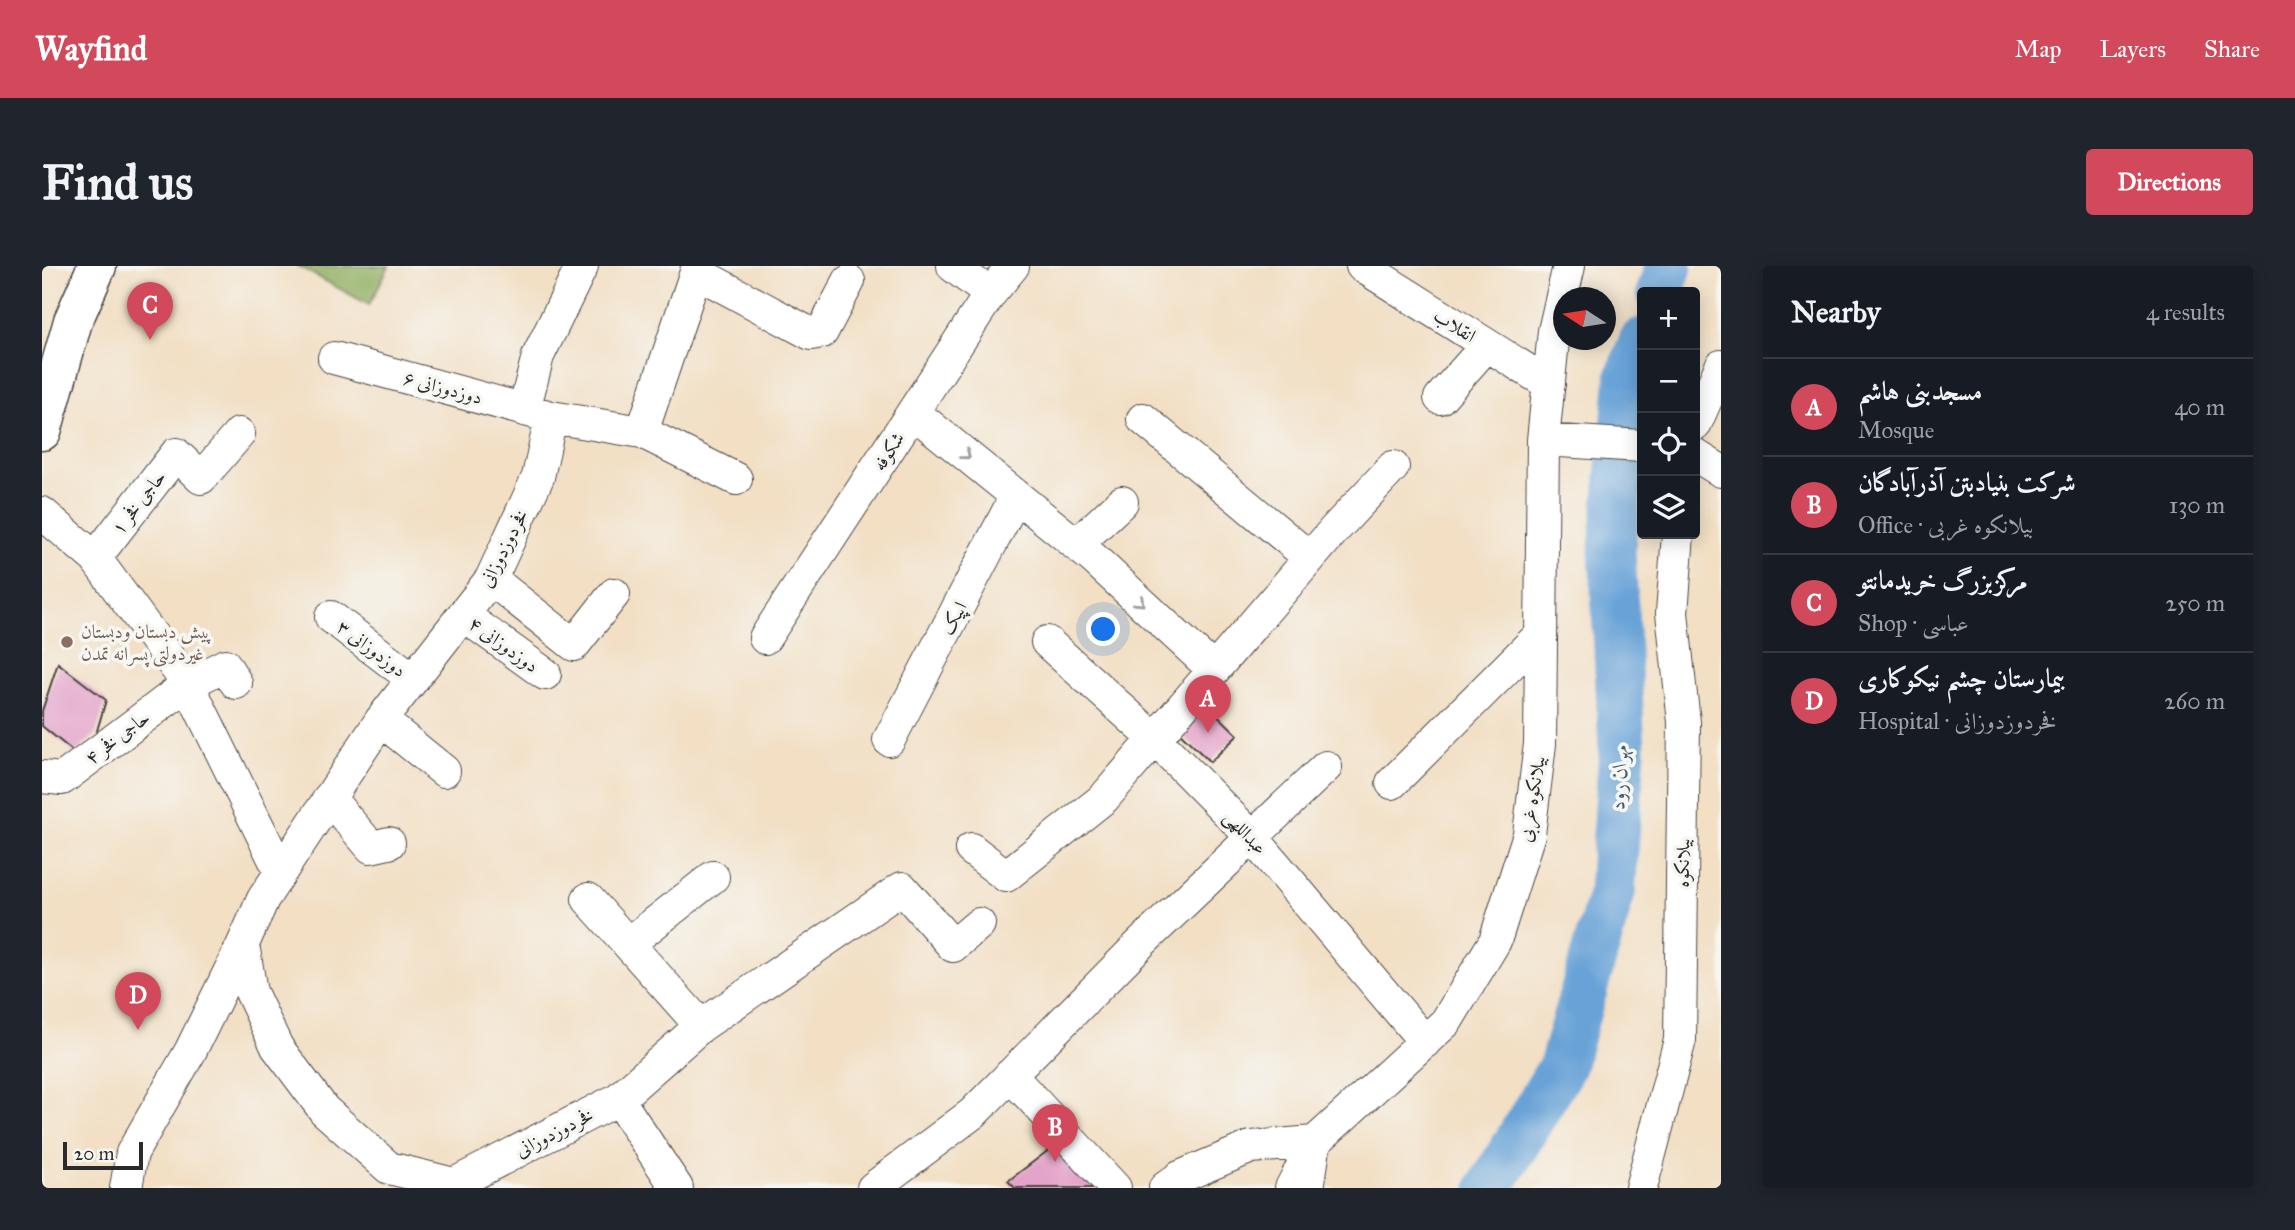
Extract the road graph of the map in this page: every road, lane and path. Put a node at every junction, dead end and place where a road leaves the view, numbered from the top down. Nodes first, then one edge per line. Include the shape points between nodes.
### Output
1 (80, 266) edge
2 (97, 266) edge
3 (582, 266) edge
4 (953, 266) edge
5 (1013, 266) edge
6 (1362, 266) edge
7 (1569, 266) edge
8 (697, 269) edge
9 (849, 281) dead end
10 (990, 294) junction
11 (1487, 345) junction
12 (334, 358) dead end
13 (1721, 366) edge
14 (42, 374) edge
15 (1549, 384) junction
16 (1440, 398) dead end
17 (913, 412) junction
18 (538, 413) junction
19 (1700, 414) edge
20 (1143, 419) dead end
21 (42, 431) edge
22 (642, 432) junction
23 (239, 434) dead end
24 (1543, 440) junction
25 (1637, 446) edge
26 (1700, 459) edge
27 (1393, 467) dead end
28 (1721, 471) edge
29 (736, 479) dead end
30 (1016, 496) junction
31 (1122, 502) dead end
32 (42, 513) edge
33 (1678, 539) edge
34 (1076, 545) junction
35 (95, 558) junction
36 (1310, 558) junction
37 (491, 579) junction
38 (614, 594) dead end
39 (463, 615) junction
40 (331, 617) dead end
41 (1541, 634) junction
42 (765, 638) dead end
43 (1047, 642) dead end
44 (1214, 670) junction
45 (545, 674) dead end
46 (413, 679) junction
47 (236, 683) dead end
48 (188, 684) junction
49 (381, 720) junction
50 (1155, 739) junction
51 (889, 740) dead end
52 (1326, 766) dead end
53 (444, 771) dead end
54 (42, 777) edge
55 (1392, 783) dead end
56 (329, 798) junction
57 (1252, 837) junction
58 (389, 843) dead end
59 (971, 849) dead end
60 (280, 871) junction
61 (713, 877) dead end
62 (588, 899) dead end
63 (979, 924) dead end
64 (243, 944) junction
65 (628, 944) junction
66 (701, 1026) junction
67 (1425, 1041) junction
68 (1010, 1075) junction
69 (618, 1099) junction
70 (1315, 1142) junction
71 (126, 1188) edge
72 (677, 1188) edge
73 (873, 1188) edge
74 (1115, 1188) edge
75 (1166, 1188) edge
76 (1290, 1188) edge
77 (1308, 1188) edge
78 (1641, 1188) edge

1 - 14 main road via 59,314
2 - 21 main road via 73,321
3 - 18 street, فخردوزدوزانی via 538,356
4 - 10 street
5 - 10 street, شکوفه
6 - 11 street, انقلاب
7 - 15 street, بیلانکوه غربی
8 - 9 street via 811,334 822,332
8 - 22 street
10 - 17 street, شکوفه
11 - 15 street, انقلاب
11 - 16 street
12 - 18 street, دوزدوزانی ۶
13 - 19 street
15 - 24 street, بیلانکوه غربی
17 -> 30 street
17 - 42 street, شکوفه
18 - 22 street, دوزدوزانی ۶
18 - 37 street, فخردوزدوزانی via 538,477
20 - 36 street
22 - 29 street, دوزدوزانی ۶
23 - 35 street, حاجی فخر ۱ via 201,478 176,454
24 - 25 street
24 - 41 street, بیلانکوه غربی
26 - 28 street
27 - 36 street
30 - 34 street
30 - 51 street, اپیک
31 - 34 street
32 - 35 street
33 - 78 street, بیلانکوه via 1672,613 1684,722 1680,1040
34 -> 44 street
35 - 48 street
36 - 44 street
37 - 38 street via 574,645
37 - 39 street, فخردوزدوزانی
39 - 45 street, دوزدوزانی ۴
39 - 46 street, فخردوزدوزانی
40 - 46 street, دوزدوزانی ۳
41 - 55 street
41 - 67 street, بیلانکوه غربی via 1540,744 1529,834 1494,941 1446,1022
43 - 50 street, عبداللهی
44 - 50 street
46 - 49 street, فخردوزدوزانی
47 - 48 street, حاجی فخر ۴ via 225,665
48 - 54 street, حاجی فخر ۴ via 62,779
48 - 60 street
49 - 53 street
49 - 56 street, فخردوزدوزانی
50 - 57 street, عبداللهی
50 - 59 street via 1104,798 1006,876
52 - 57 street
56 - 58 street via 371,847
56 - 60 street, فخردوزدوزانی
57 - 67 street, عبداللهی
57 - 68 street
60 - 64 street, فخردوزدوزانی
61 - 65 street
62 - 65 street
63 - 66 street, فخردوزدوزانی via 953,946 902,888
64 - 69 street, فخردوزدوزانی via 251,992 277,1047 324,1110 389,1168 454,1184
64 - 71 street via 190,1052 132,1153
65 - 66 street
66 - 69 street, فخردوزدوزانی
67 - 70 street, بیلانکوه غربی
68 - 73 street via 973,1113
68 - 74 street
69 - 72 street
70 - 75 street via 1251,1147 1180,1177
70 - 76 street, بیلانکوه غربی
70 - 77 street

